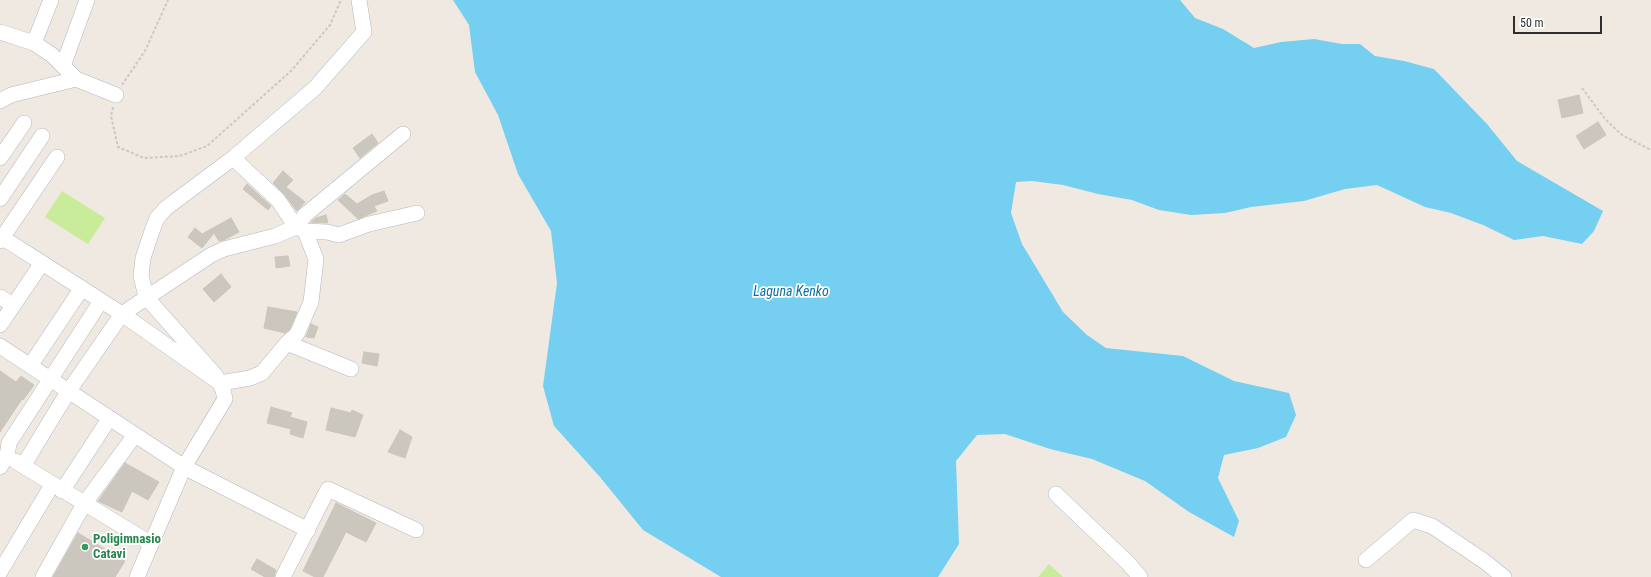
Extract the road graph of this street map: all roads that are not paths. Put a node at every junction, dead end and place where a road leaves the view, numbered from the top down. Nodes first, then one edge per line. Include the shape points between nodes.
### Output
1 (50, 0) edge
2 (87, 0) edge
3 (359, 0) edge
4 (0, 32) edge
5 (34, 43) junction
6 (63, 66) junction
7 (76, 79) junction
8 (116, 95) road end
9 (0, 101) edge
10 (24, 122) dead end
11 (403, 134) dead end
12 (42, 136) dead end
13 (57, 157) dead end
14 (0, 158) edge
15 (233, 158) junction
16 (0, 199) edge
17 (417, 213) dead end
18 (301, 229) junction
19 (1, 238) edge
20 (42, 263) junction
21 (82, 288) junction
22 (0, 297) edge
23 (146, 297) junction
24 (101, 301) junction
25 (13, 305) junction
26 (122, 314) junction
27 (0, 325) edge
28 (287, 343) junction
29 (0, 346) edge
30 (30, 366) junction
31 (351, 369) dead end
32 (49, 379) junction
33 (220, 384) junction
34 (68, 392) junction
35 (109, 418) junction
36 (135, 435) junction
37 (4, 462) edge
38 (23, 466) junction
39 (184, 467) junction
40 (57, 488) junction
41 (1056, 494) dead end
42 (84, 504) junction
43 (308, 530) junction
44 (416, 530) dead end
45 (150, 544) junction
46 (1366, 560) dead end
47 (0, 572) edge
48 (43, 577) edge
49 (137, 577) edge
50 (284, 577) edge
51 (1140, 577) edge
52 (1504, 577) edge

1 - 5 street
2 - 6 street
3 - 15 street via 364,32 315,88
4 - 5 street
5 - 6 street via 52,54
6 - 7 street
7 - 8 street
7 - 9 street via 11,95
10 - 14 street
11 - 18 street via 305,215
12 - 16 street
13 - 19 street
15 - 18 street via 278,200
15 - 23 street via 166,208 157,218 143,258 141,276
17 - 18 street via 369,224 339,235
18 - 23 street via 224,249
18 - 28 street via 316,259 311,302 296,334
19 - 20 street
20 - 21 street
20 - 25 street
21 - 24 street
21 - 30 street
22 - 25 street
23 - 26 street
23 - 33 street via 216,376
24 - 26 street
24 - 32 street
25 - 27 street
26 - 33 street
26 - 34 street
28 - 31 street
28 - 33 street via 262,373
29 - 30 street
30 - 32 street
32 - 34 street
32 - 37 street via 9,443
33 - 39 street via 225,399
34 - 35 street
34 - 38 street
35 - 36 street
35 - 40 street
36 - 39 street
36 - 42 street
37 - 38 street
38 - 40 street
39 - 43 street
39 - 45 street
40 - 42 street
40 - 47 street
41 - 51 street
42 - 45 street
42 - 48 street
43 - 44 street via 328,489
43 - 50 street
45 - 49 street
46 - 52 street via 1413,520 1432,526

